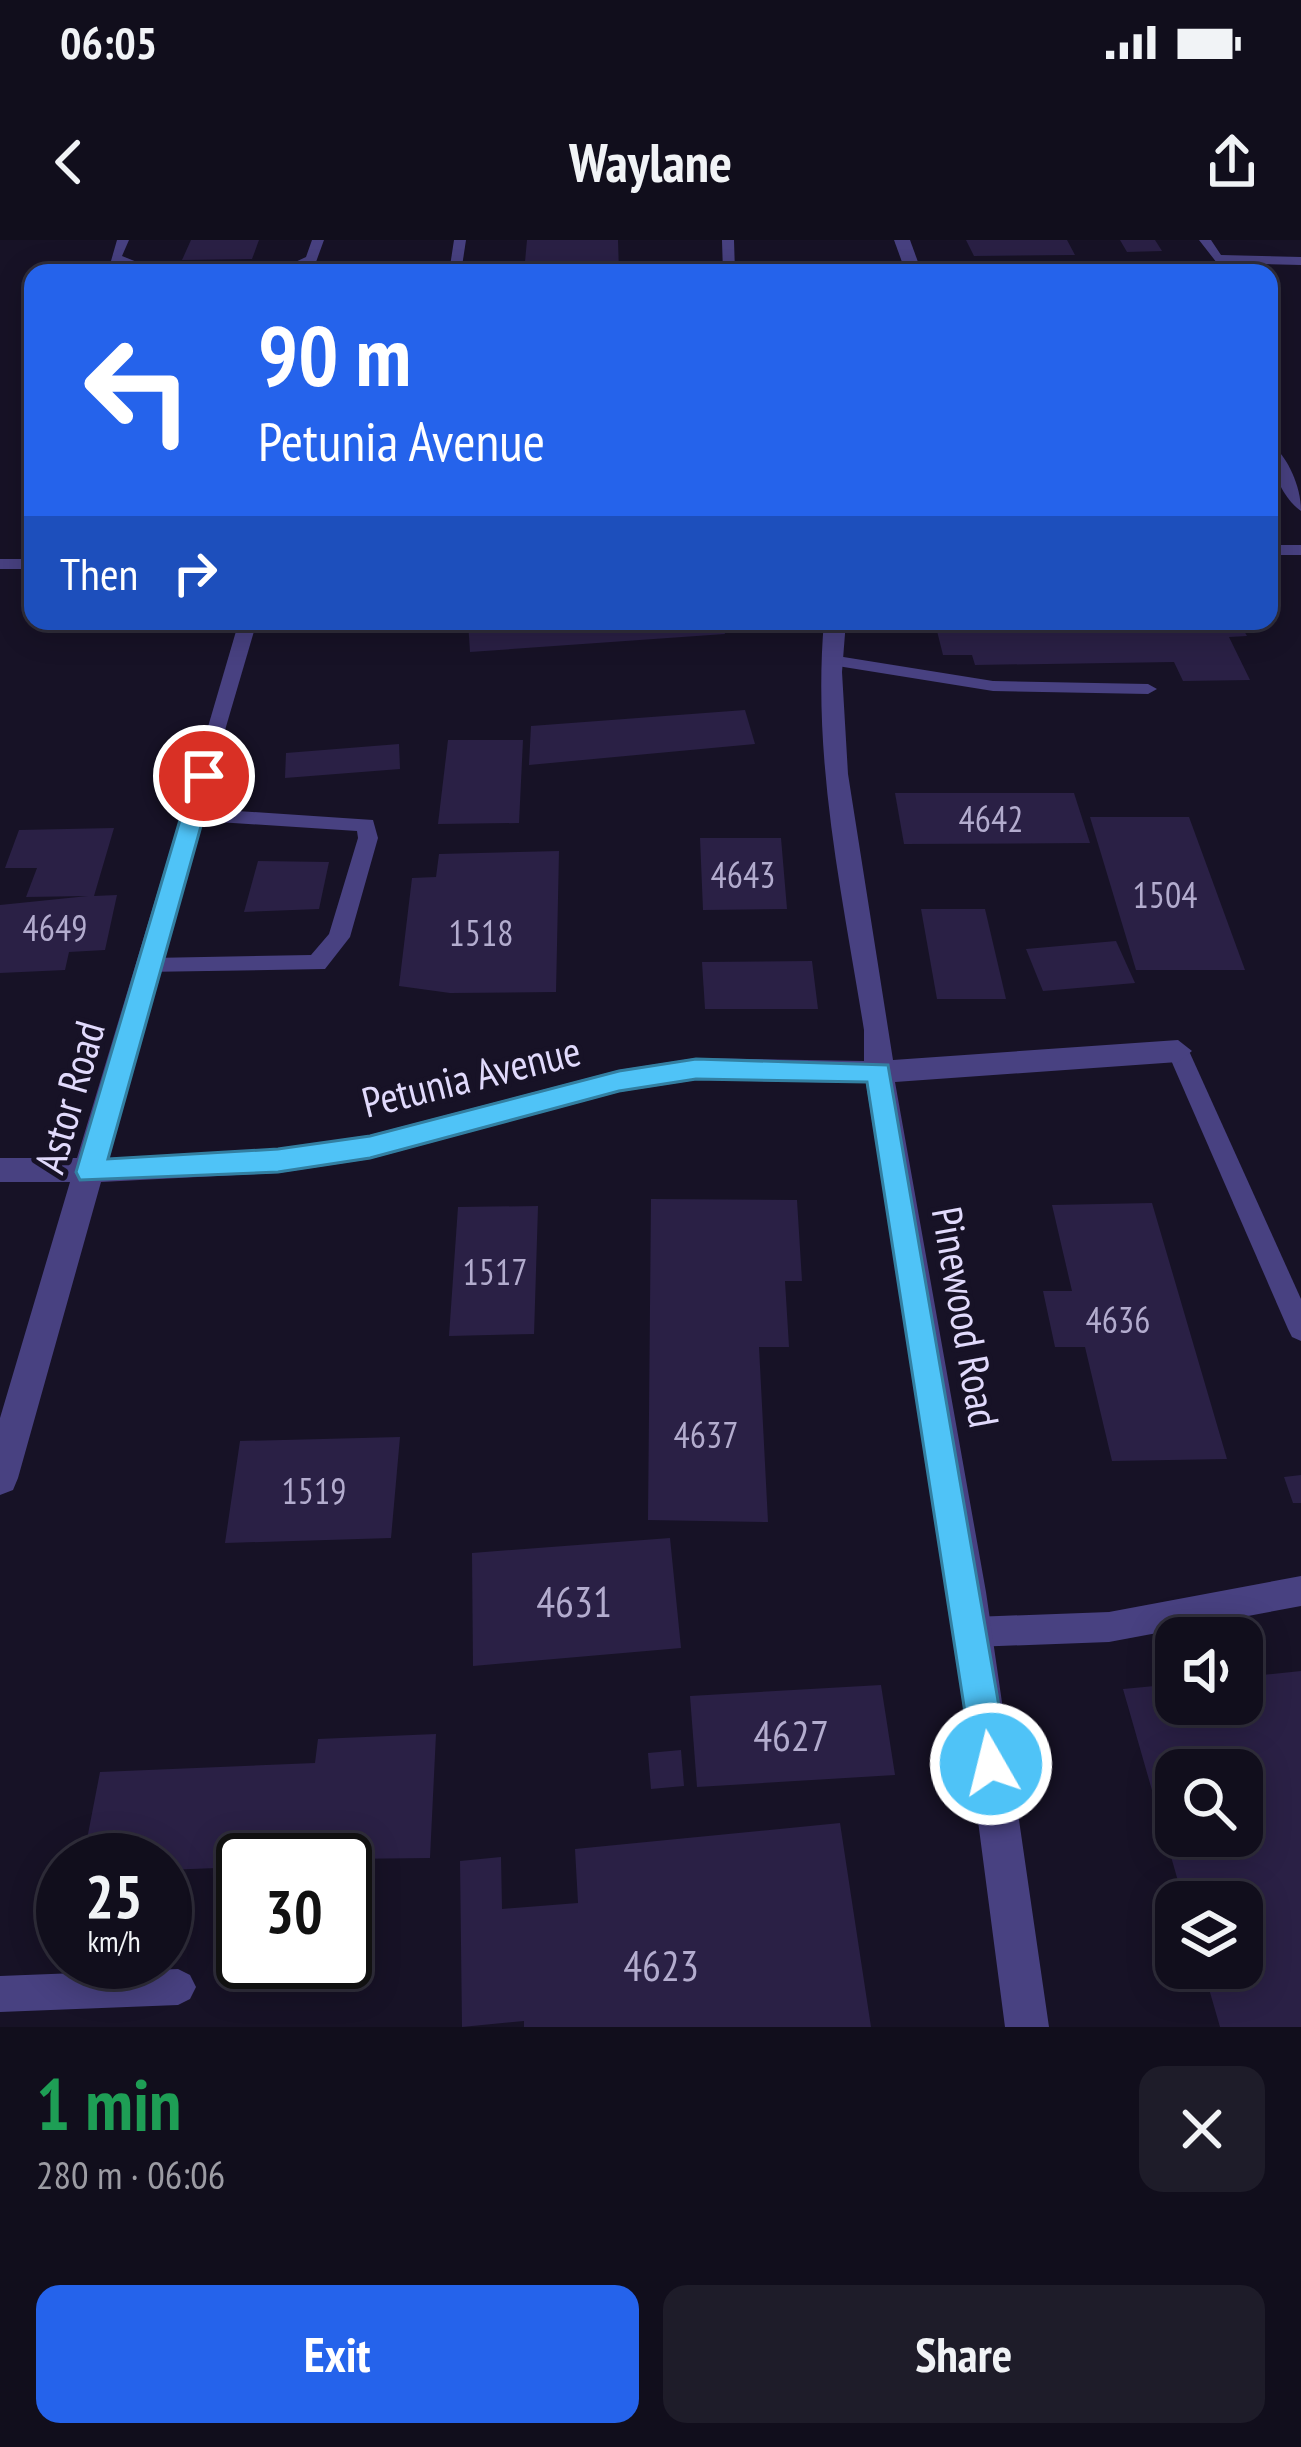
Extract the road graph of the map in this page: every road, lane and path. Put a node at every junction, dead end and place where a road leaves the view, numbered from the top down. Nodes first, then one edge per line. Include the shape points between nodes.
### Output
1 (123, 240) edge
2 (319, 240) edge
3 (1205, 240) edge
4 (1301, 261) edge
5 (130, 264) edge
6 (302, 264) edge
7 (1278, 464) edge
8 (1298, 499) edge
9 (245, 630) edge
10 (834, 630) edge
11 (831, 660) junction
12 (1148, 689) dead end
13 (214, 737) joint
14 (194, 815) junction
15 (151, 966) junction
16 (1178, 1051) joint
17 (879, 1072) junction
18 (0, 1170) edge
19 (90, 1172) junction
20 (1301, 1330) edge
21 (0, 1478) edge
22 (1301, 1591) edge
23 (973, 1632) junction
24 (127, 1989) edge
25 (0, 1994) edge
26 (1027, 2027) edge

1 - 5 lane via 115,258
2 - 6 lane
3 - 4 lane via 1217,259
7 - 8 lane
9 - 13 lane
10 - 11 street, Pinewood Road
11 - 12 lane via 993,686
11 - 17 street, Pinewood Road via 833,743
13 - 14 street, Astor Road
14 - 15 street, Astor Road
14 - 15 lane via 366,825 368,838 339,937 317,963
15 - 19 street, Astor Road
16 - 17 street, Petunia Avenue
16 - 20 lane
17 - 19 street, Petunia Avenue via 696,1069 619,1081 370,1147
17 - 23 street, Pinewood Road
18 - 19 street, Petunia Avenue
19 - 21 street, Astor Road
22 - 23 lane via 1108,1627
23 - 26 street, Pinewood Road
24 - 25 lane

